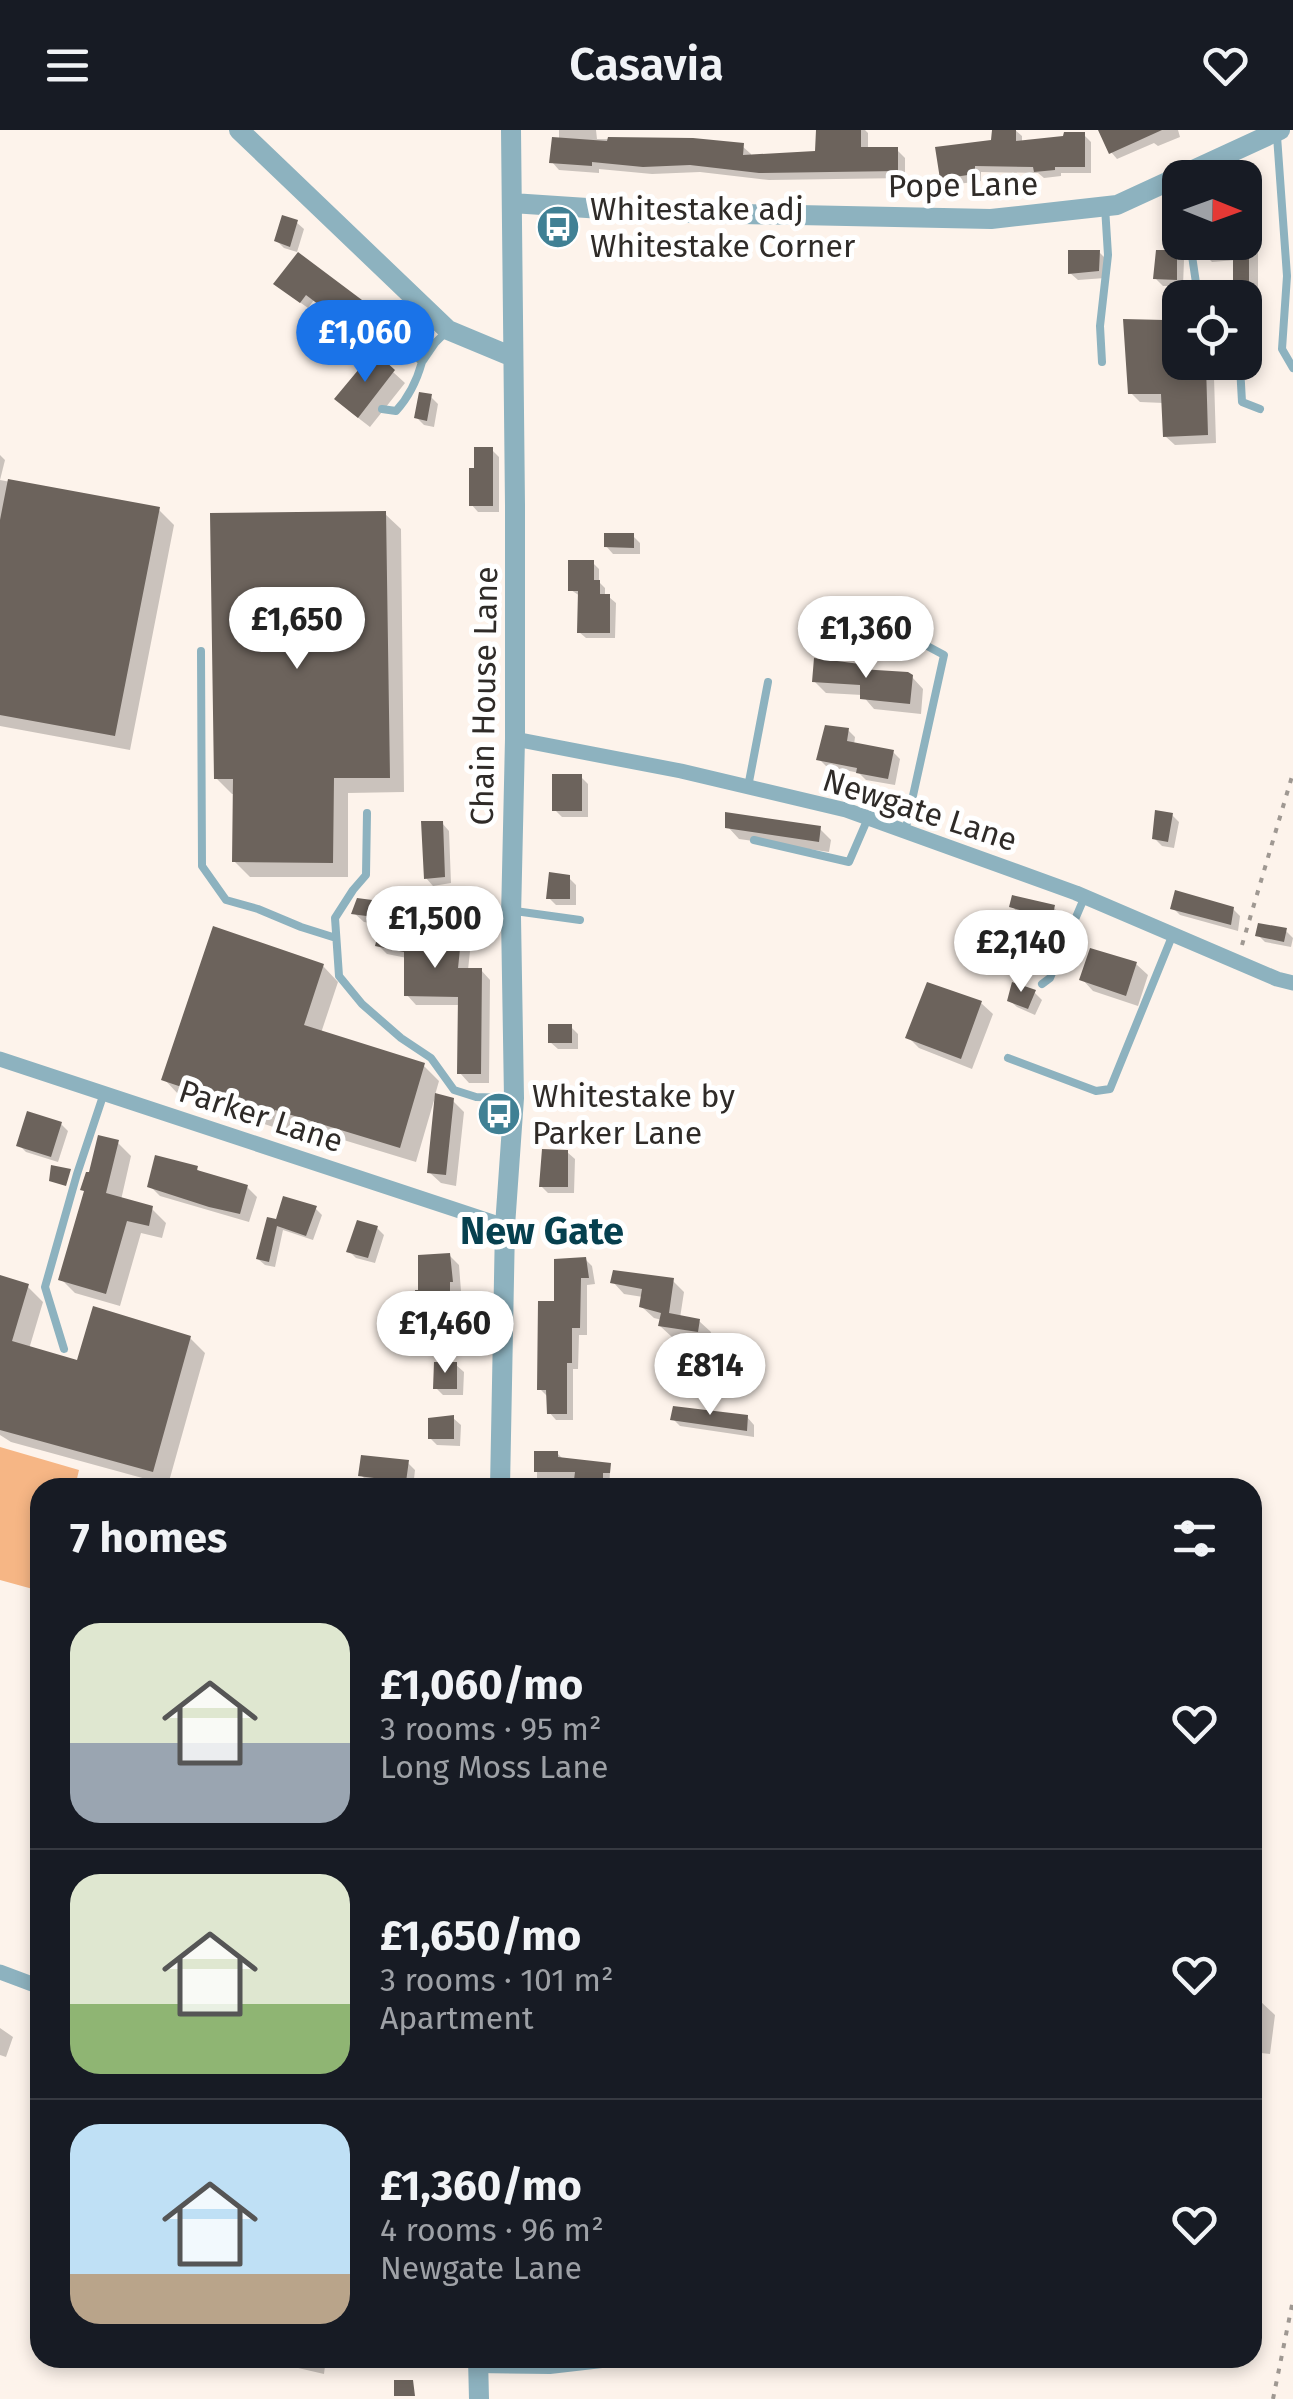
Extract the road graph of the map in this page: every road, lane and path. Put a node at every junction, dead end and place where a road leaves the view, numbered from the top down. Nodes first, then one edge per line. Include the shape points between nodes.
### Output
1 (239, 130) edge
2 (511, 130) edge
3 (1277, 131) edge
4 (1219, 160) edge
5 (1162, 187) edge
6 (512, 203) junction
7 (1105, 207) junction
8 (1290, 276) edge
9 (388, 329) dead end
10 (448, 330) junction
11 (514, 357) junction
12 (422, 362) junction
13 (1102, 362) dead end
14 (1293, 368) edge
15 (1241, 380) edge
16 (382, 409) dead end
17 (1260, 409) dead end
18 (901, 632) dead end
19 (201, 651) dead end
20 (768, 682) dead end
21 (514, 738) junction
22 (1293, 772) edge
23 (748, 787) junction
24 (367, 813) dead end
25 (868, 818) junction
26 (905, 832) junction
27 (754, 840) dead end
28 (1085, 896) junction
29 (511, 914) junction
30 (580, 920) dead end
31 (416, 934) dead end
32 (1173, 934) junction
33 (336, 938) junction
34 (1237, 960) junction
35 (1042, 984) dead end
36 (1293, 984) edge
37 (0, 1058) edge
38 (1008, 1058) dead end
39 (104, 1093) junction
40 (514, 1098) junction
41 (505, 1226) junction
42 (64, 1349) dead end
43 (500, 1478) edge
44 (2, 1977) edge
45 (30, 1985) edge
46 (1293, 2300) edge
47 (478, 2368) edge
48 (529, 2368) edge
49 (567, 2368) edge
50 (479, 2399) edge
51 (1273, 2399) edge

1 - 10 street
2 - 6 street, Chain House Lane
3 - 4 street, Pope Lane
3 - 8 lane
5 - 7 street, Pope Lane
6 - 7 street, Pope Lane via 990,220
6 - 11 street, Chain House Lane
7 - 13 lane
8 - 14 lane via 1282,348
9 - 12 lane
10 - 11 street
10 - 12 lane
11 - 21 street, Chain House Lane
12 - 16 lane via 406,400 396,411
15 - 17 lane via 1242,402
18 - 26 lane via 944,655
19 - 33 lane via 202,866 226,900
20 - 23 lane
21 - 23 street, Newgate Lane
21 - 29 street, Chain House Lane
22 - 34 path
23 - 25 street, Newgate Lane
24 - 33 lane via 366,874 335,918
25 - 26 street, Newgate Lane
25 - 27 lane via 849,862
26 - 28 street, Newgate Lane
28 - 32 street, Newgate Lane
28 - 35 lane
29 - 30 lane
29 - 31 lane via 433,909
29 - 40 street, Chain House Lane
32 - 34 street, Newgate Lane
32 - 38 lane via 1110,1089 1096,1091
33 - 40 lane via 339,976 362,1004 431,1058 454,1090
34 - 36 street, Newgate Lane
37 - 39 street, Parker Lane
39 - 41 street, Parker Lane
39 - 42 lane via 44,1287
40 - 41 street, Chain House Lane
41 - 43 street, Chain House Lane
44 - 45 street
46 - 51 path
47 - 50 street
48 - 49 lane

